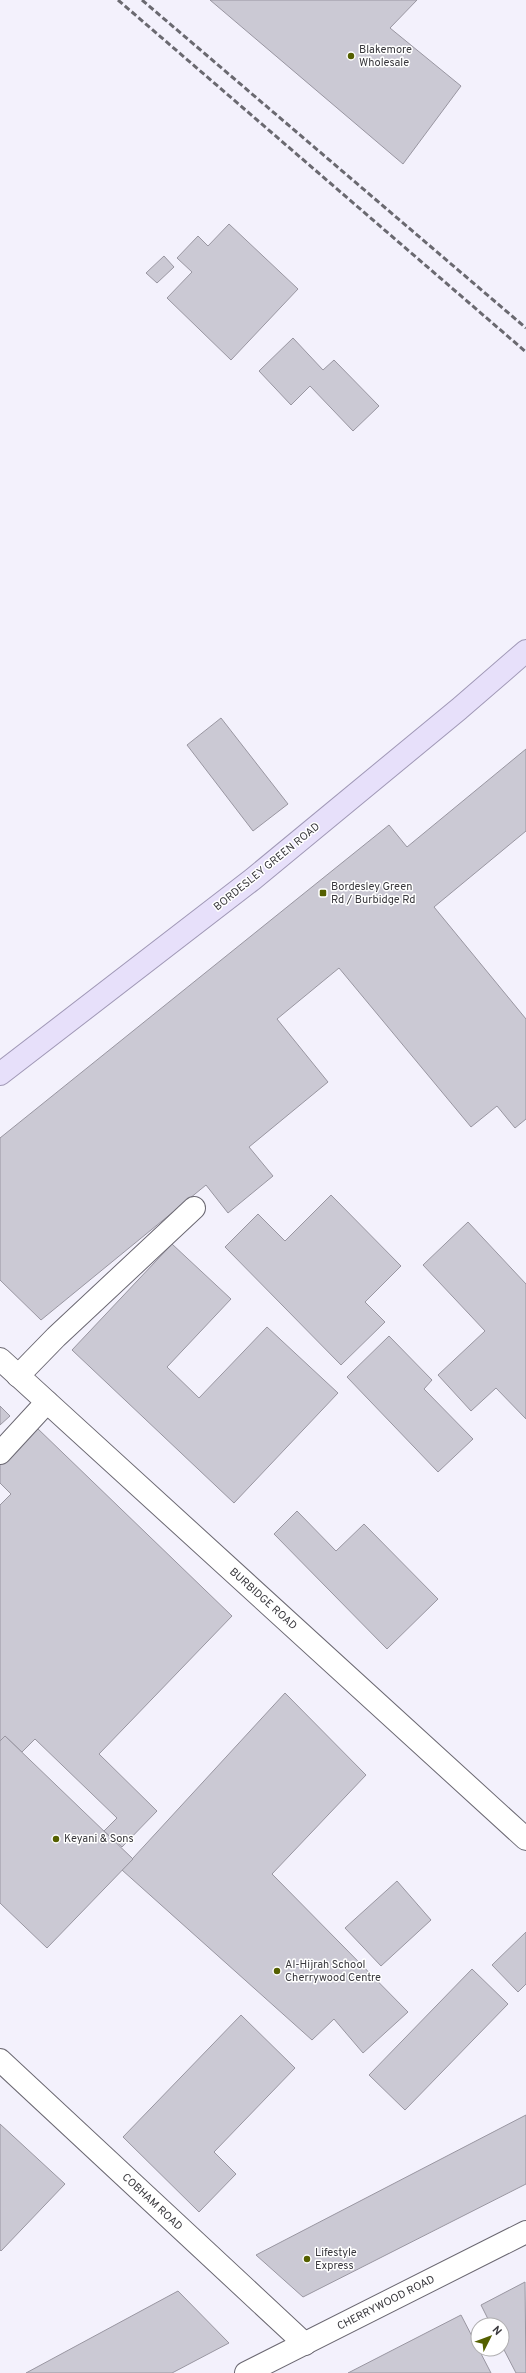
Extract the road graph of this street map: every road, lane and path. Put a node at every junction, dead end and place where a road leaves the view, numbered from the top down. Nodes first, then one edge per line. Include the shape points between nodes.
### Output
1 (526, 650) edge
2 (0, 1074) edge
3 (194, 1208) dead end
4 (0, 1359) edge
5 (18, 1376) junction
6 (47, 1402) junction
7 (0, 1453) edge
8 (526, 1839) edge
9 (0, 2060) edge
10 (526, 2232) edge
11 (305, 2344) junction
12 (246, 2373) edge

1 - 2 main road, BORDESLEY GREEN ROAD via 459,709 253,879
3 - 5 street
4 - 5 street, BURBIDGE ROAD
5 - 6 street, BURBIDGE ROAD
6 - 7 street
6 - 8 street, BURBIDGE ROAD
9 - 11 street, COBHAM ROAD
10 - 11 street, CHERRYWOOD ROAD
11 - 12 street, CHERRYWOOD ROAD

